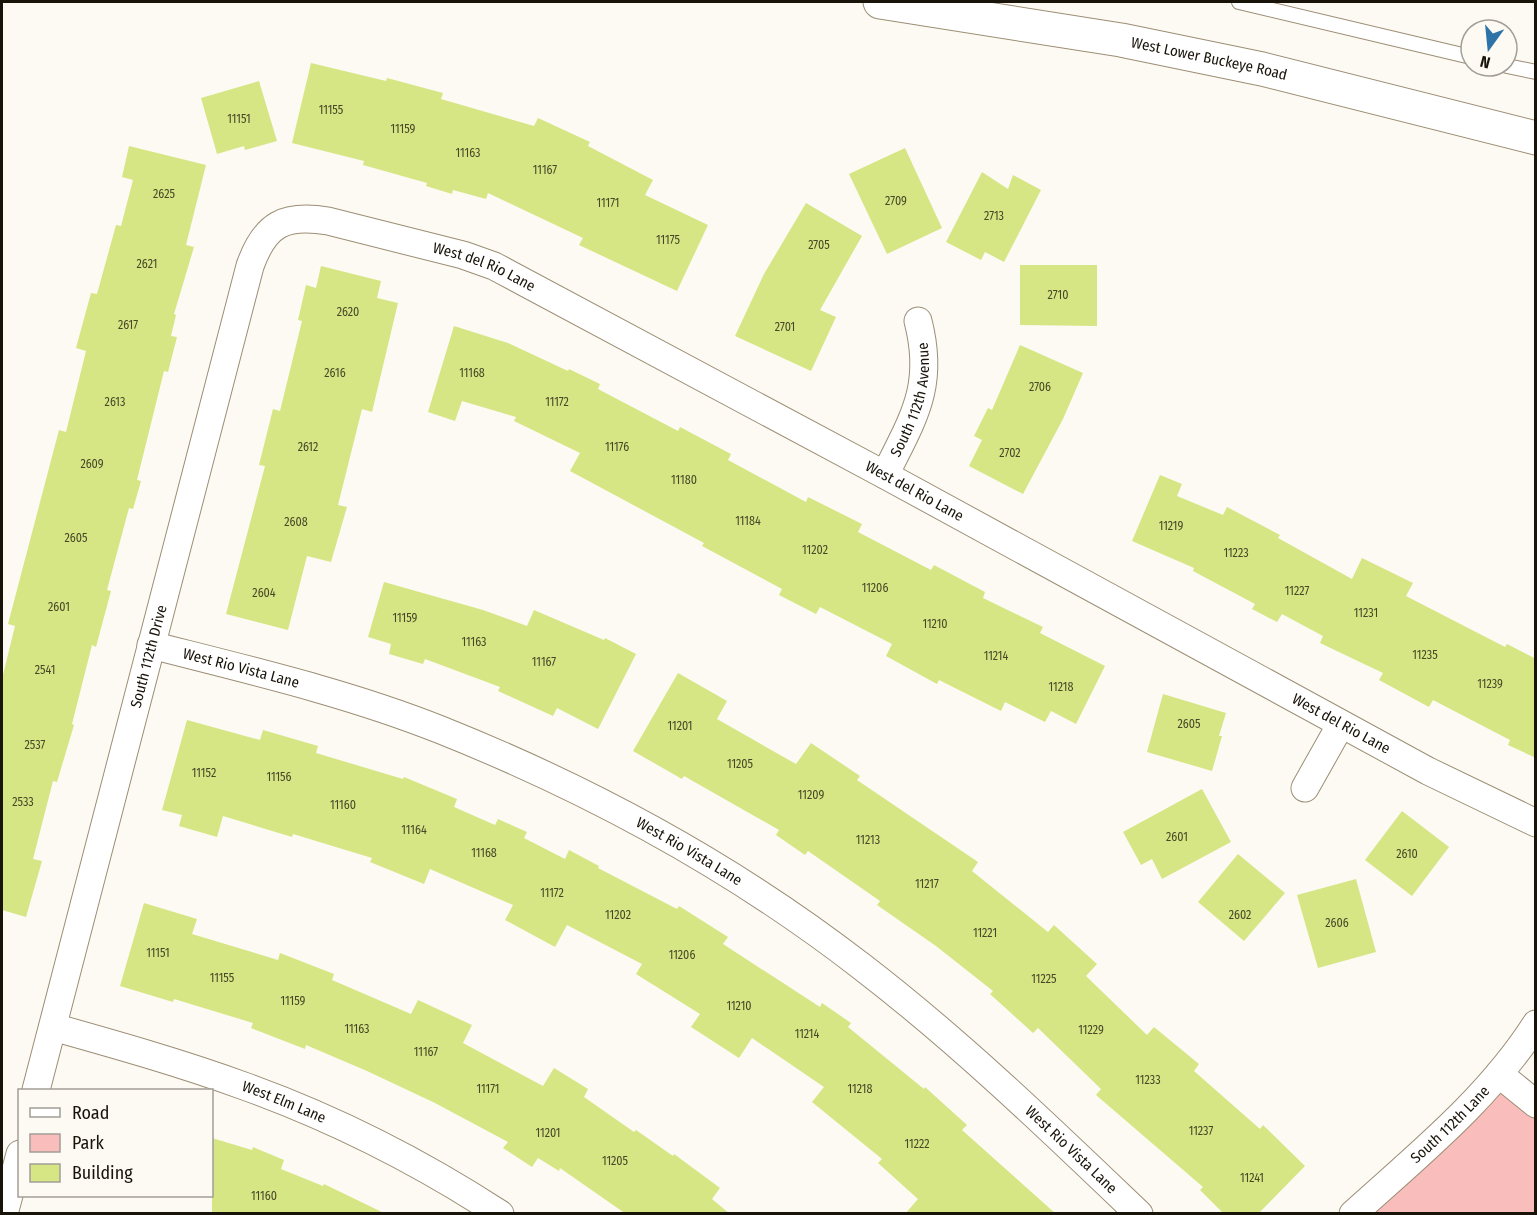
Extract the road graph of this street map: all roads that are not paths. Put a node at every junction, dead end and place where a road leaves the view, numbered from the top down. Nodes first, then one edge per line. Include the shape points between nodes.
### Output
1 (880, 2) edge
2 (1239, 2) edge
3 (1459, 54) edge
4 (1519, 68) edge
5 (1536, 72) edge
6 (1536, 138) edge
7 (274, 226) joint
8 (918, 321) dead end
9 (885, 475) junction
10 (152, 645) junction
11 (1341, 724) junction
12 (1305, 788) dead end
13 (1536, 823) edge
14 (1536, 1024) edge
15 (53, 1027) junction
16 (1499, 1074) junction
17 (36, 1089) edge
18 (1536, 1104) edge
19 (18, 1162) edge
20 (4, 1214) edge
21 (500, 1214) edge
22 (1139, 1214) edge
23 (1353, 1214) edge

1 - 6 main road, West Lower Buckeye Road via 1121,40 1262,69
2 - 3 lane
4 - 5 lane
7 - 9 street, West del Rio Lane via 309,218 328,221 494,266
7 - 10 street, South 112th Drive via 263,237 250,266
8 - 9 street, South 112th Avenue via 924,355 922,390
9 - 11 street, West del Rio Lane
10 - 15 street, South 112th Drive
10 - 22 street, West Rio Vista Lane via 318,689 439,729 510,758 691,850 806,925 914,1008 1014,1095
11 - 12 street
11 - 13 street, West del Rio Lane via 1460,788
14 - 16 street, South 112th Lane
15 - 17 street, South 112th Drive
15 - 21 street, West Elm Lane via 195,1069 294,1106 393,1152
16 - 18 street
16 - 23 street, South 112th Lane
19 - 20 street

